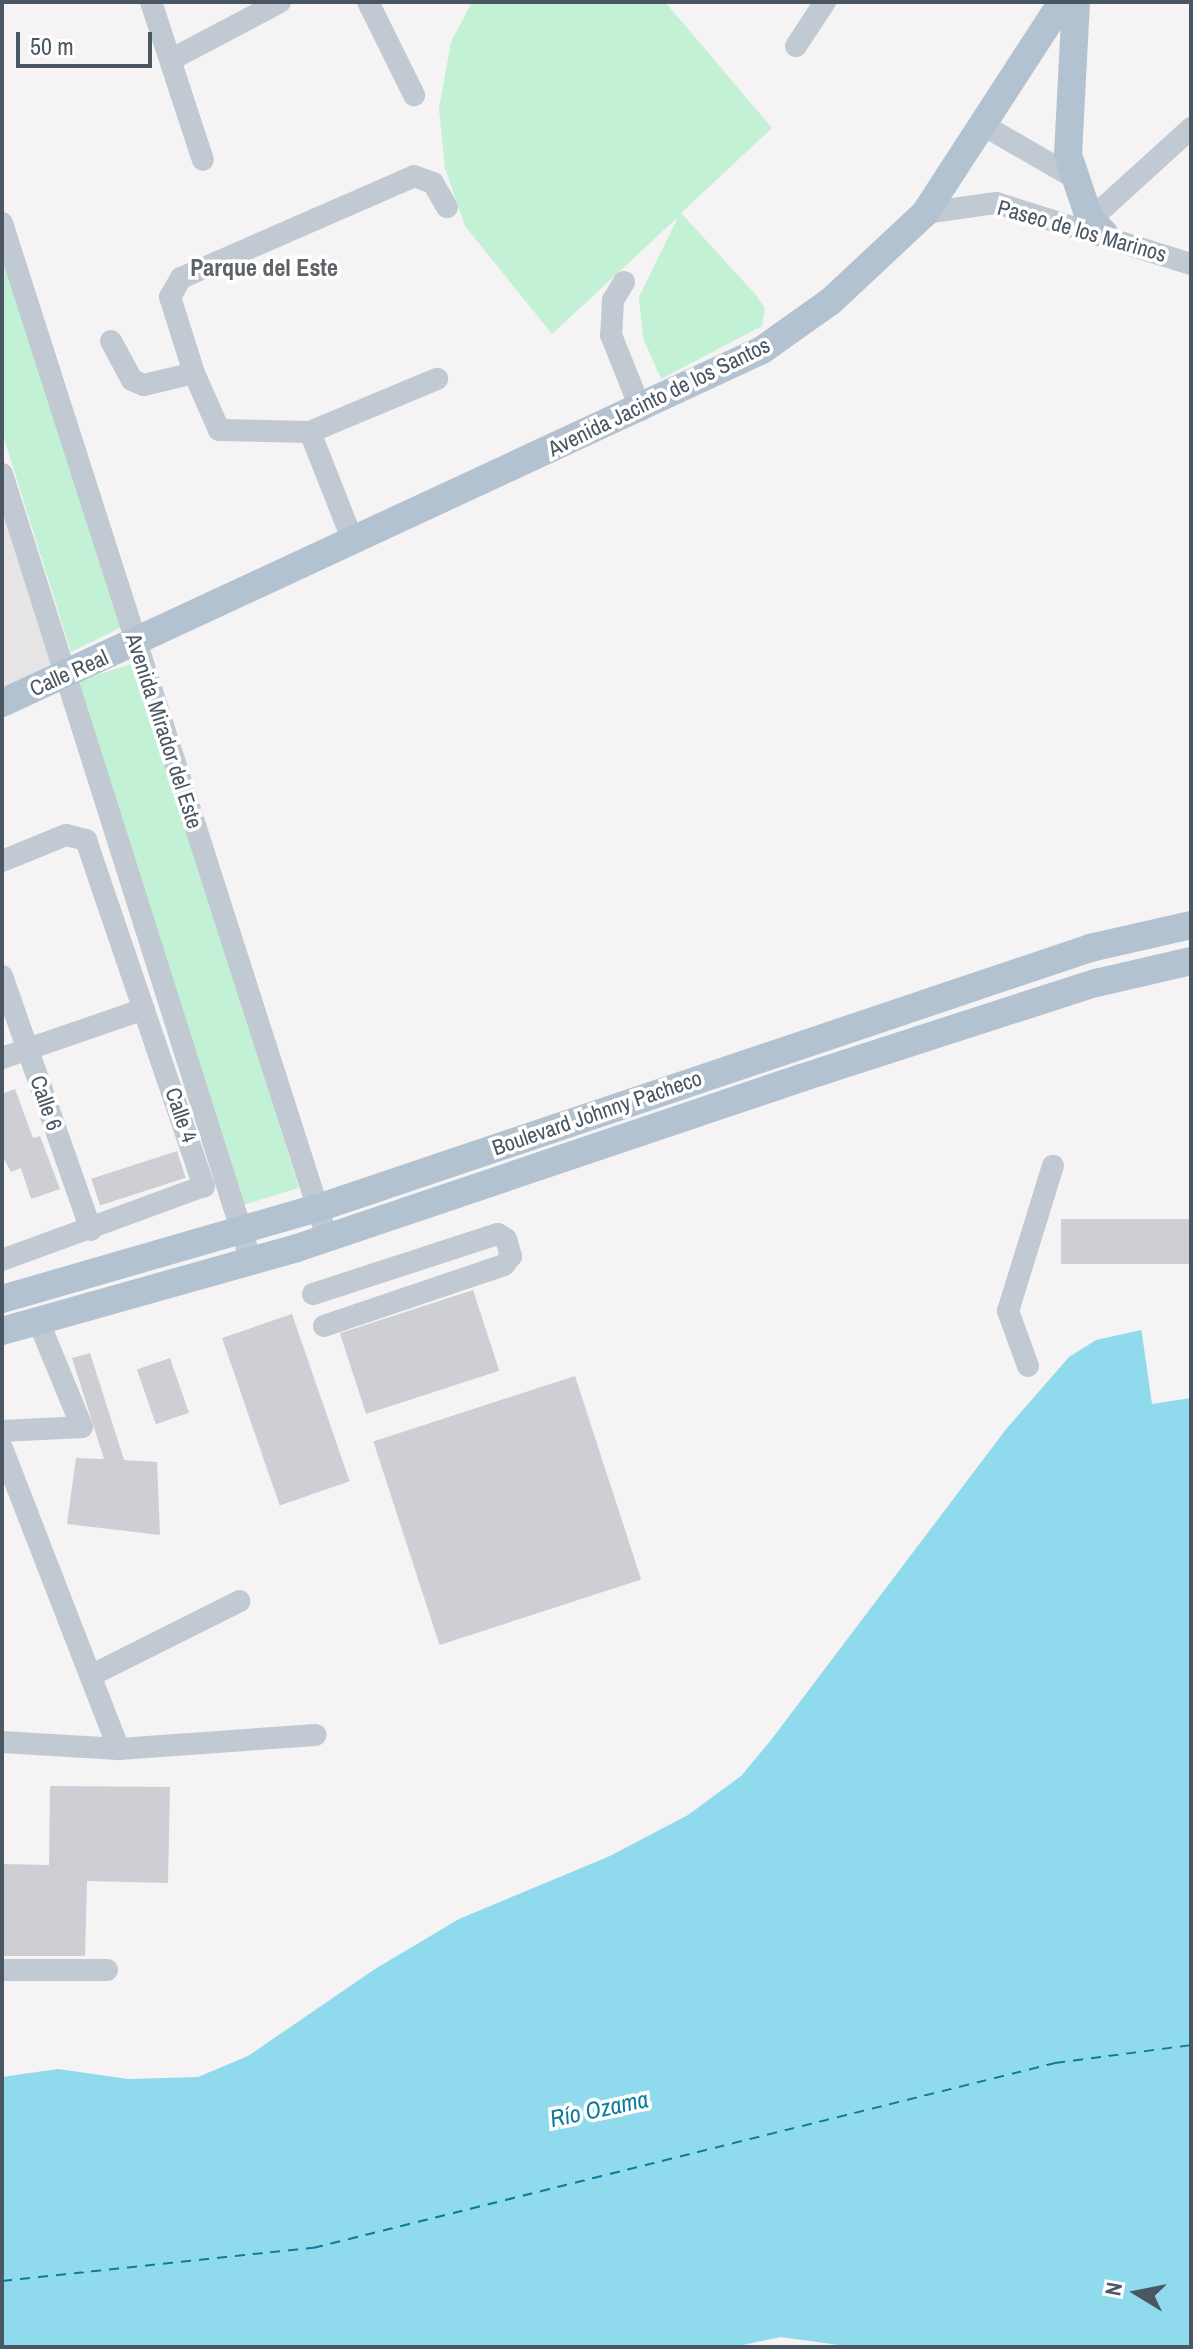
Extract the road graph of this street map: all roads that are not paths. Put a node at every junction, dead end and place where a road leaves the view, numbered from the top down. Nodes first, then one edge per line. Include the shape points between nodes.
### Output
1 (151, 2) edge
2 (280, 2) edge
3 (368, 2) edge
4 (825, 2) edge
5 (1062, 3) edge
6 (796, 46) dead end
7 (172, 59) junction
8 (414, 95) dead end
9 (983, 125) junction
10 (1191, 128) edge
11 (203, 160) dead end
12 (1073, 177) junction
13 (447, 207) dead end
14 (925, 213) junction
15 (2, 223) edge
16 (1097, 226) junction
17 (1191, 264) edge
18 (624, 282) dead end
19 (111, 341) dead end
20 (194, 373) junction
21 (437, 379) dead end
22 (641, 410) junction
23 (310, 432) junction
24 (2, 474) edge
25 (353, 541) junction
26 (135, 643) junction
27 (66, 673) junction
28 (2, 703) edge
29 (2, 861) edge
30 (1191, 925) edge
31 (1122, 939) junction
32 (1191, 961) edge
33 (1129, 975) junction
34 (2, 976) edge
35 (144, 1009) junction
36 (27, 1049) junction
37 (2, 1058) edge
38 (1053, 1166) dead end
39 (318, 1208) junction
40 (91, 1230) junction
41 (241, 1230) junction
42 (327, 1237) junction
43 (2, 1260) edge
44 (251, 1261) junction
45 (313, 1294) dead end
46 (2, 1299) edge
47 (324, 1326) dead end
48 (16, 1330) edge
49 (1028, 1366) dead end
50 (2, 1431) edge
51 (2, 1448) edge
52 (240, 1601) dead end
53 (92, 1675) junction
54 (316, 1735) dead end
55 (2, 1742) edge
56 (119, 1749) junction
57 (2, 1970) edge
58 (107, 1970) dead end

1 - 7 street
2 - 7 street
3 - 8 street
4 - 6 street
5 - 9 main road, Avenida Jacinto de los Santos
5 - 12 main road
7 - 11 street
9 - 12 street
9 - 14 main road, Avenida Jacinto de los Santos
10 - 16 street
12 - 16 main road
13 - 20 street via 433,183 414,176 181,278 170,297
14 - 16 street, Paseo de los Marinos via 996,203
14 - 22 main road, Avenida Jacinto de los Santos via 831,301 762,350
15 - 26 street, Avenida Mirador del Este
16 - 17 street, Paseo de los Marinos
18 - 22 street via 613,300 611,335
19 - 20 street via 132,380 144,385
20 - 23 street via 219,430
21 - 23 street
22 - 25 main road, Avenida Jacinto de los Santos
23 - 25 street
24 - 27 street
25 - 26 main road, Avenida Jacinto de los Santos
26 - 27 main road, Calle Real
26 - 39 street, Avenida Mirador del Este
27 - 28 main road, Calle Real
27 - 41 street
29 - 35 street, Calle 4 via 66,835 86,840
30 - 31 main road, Boulevard Johnny Pacheco
31 - 33 street
31 - 39 main road, Boulevard Johnny Pacheco
32 - 33 main road, Boulevard Johnny Pacheco
33 - 42 main road, Boulevard Johnny Pacheco via 763,1090
34 - 36 street, Calle 6
35 - 36 street
35 - 40 street, Calle 4 via 204,1186
36 - 37 street
36 - 40 street, Calle 6
38 - 49 street via 1008,1311
39 - 41 main road, Boulevard Johnny Pacheco
39 - 42 street, Avenida Mirador del Este
40 - 43 street, Calle 4
41 - 44 street
41 - 46 main road, Boulevard Johnny Pacheco
42 - 44 main road, Boulevard Johnny Pacheco
44 - 48 main road, Boulevard Johnny Pacheco
45 - 47 street via 498,1234 506,1239 511,1256 504,1265
48 - 50 street via 82,1427
51 - 53 street
52 - 53 street
53 - 56 street
54 - 56 street
55 - 56 street
57 - 58 street

